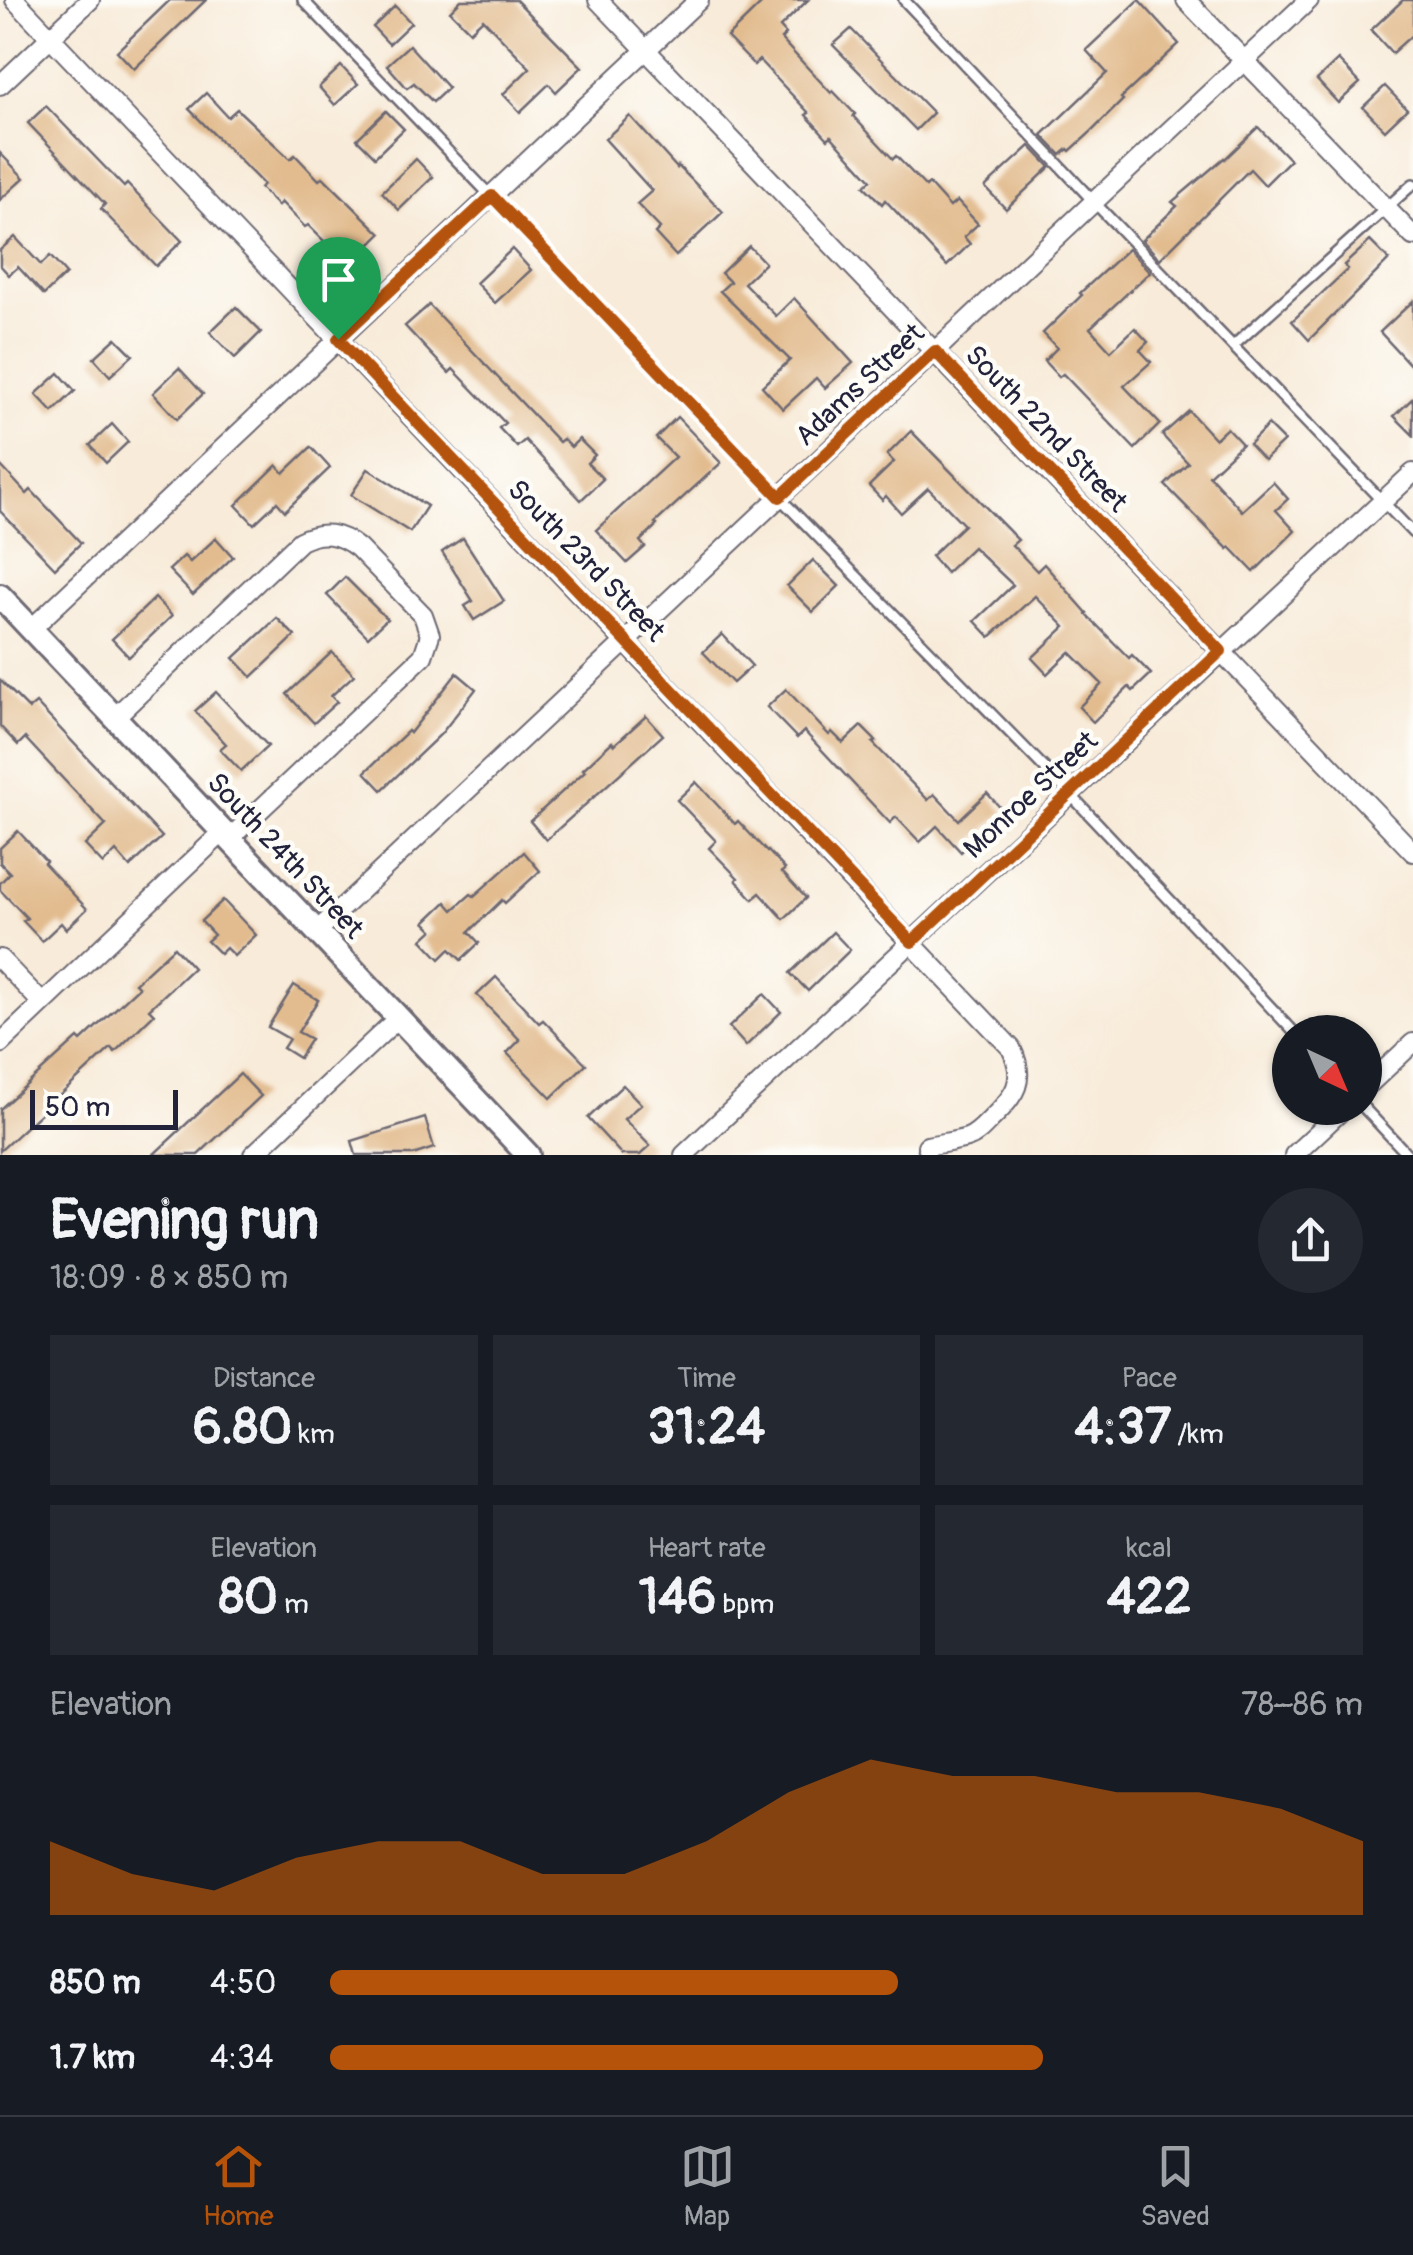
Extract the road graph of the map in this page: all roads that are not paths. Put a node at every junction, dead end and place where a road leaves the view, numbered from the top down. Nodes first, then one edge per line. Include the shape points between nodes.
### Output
1 (15, 0) edge
2 (90, 0) edge
3 (303, 0) edge
4 (598, 0) edge
5 (699, 0) edge
6 (904, 0) edge
7 (1186, 0) edge
8 (1308, 0) edge
9 (51, 37) junction
10 (646, 50) junction
11 (1244, 61) junction
12 (0, 84) edge
13 (1413, 184) edge
14 (492, 196) junction
15 (1094, 202) junction
16 (1386, 208) junction
17 (1413, 236) edge
18 (338, 339) junction
19 (1232, 346) junction
20 (935, 351) junction
21 (1413, 473) edge
22 (780, 497) junction
23 (1382, 501) junction
24 (1413, 533) edge
25 (0, 596) edge
26 (31, 629) junction
27 (626, 642) junction
28 (1221, 651) junction
29 (115, 717) junction
30 (1070, 794) junction
31 (226, 835) junction
32 (1413, 852) edge
33 (316, 932) junction
34 (912, 942) junction
35 (0, 959) edge
36 (42, 1003) junction
37 (1278, 1015) edge
38 (398, 1018) junction
39 (1413, 1043) edge
40 (0, 1044) edge
41 (1382, 1072) edge
42 (1326, 1125) edge
43 (1380, 1125) edge
44 (927, 1146) dead end
45 (253, 1155) edge
46 (528, 1155) edge
47 (684, 1155) edge
48 (1294, 1155) edge
49 (1408, 1155) edge

1 - 9 street, South 23rd Street
2 - 9 street
3 - 14 lane
4 - 10 street, South 22nd Street
5 - 10 street
6 - 15 lane
7 - 11 street
8 - 11 street, Adams Street
9 - 12 street
9 - 18 street, South 23rd Street
10 - 14 street
10 - 20 street, South 22nd Street
11 - 15 street, Adams Street
11 - 16 street
13 - 16 lane
14 - 18 street
14 - 22 lane
15 - 19 lane
15 - 20 street, Adams Street
16 - 17 street
16 - 19 lane
18 - 26 street
18 - 27 street, South 23rd Street
19 - 23 lane
20 - 22 street, Adams Street
20 - 28 street, South 22nd Street
21 - 23 street, Monroe Street
22 - 27 street, Adams Street
22 - 30 lane
23 - 24 lane
23 - 28 street, Monroe Street
25 - 26 street, South 24th Street
26 - 29 street, South 24th Street
27 - 33 street, Adams Street
27 - 34 street, South 23rd Street
28 - 30 street, Monroe Street
28 - 32 street, South 22nd Street
29 - 31 street, South 24th Street
29 - 31 street via 312,536 346,539 423,615 430,635 423,656
30 - 34 street, Monroe Street
30 - 37 lane
31 - 33 street, South 24th Street
31 - 36 street
33 - 38 street, South 24th Street
34 - 44 street, South 23rd Street via 1011,1048 1019,1074 1009,1102 970,1138
34 - 47 street, Monroe Street
35 - 36 street
36 - 40 street
38 - 45 street
38 - 46 street, South 24th Street
39 - 41 street
42 - 48 street
43 - 49 lane

